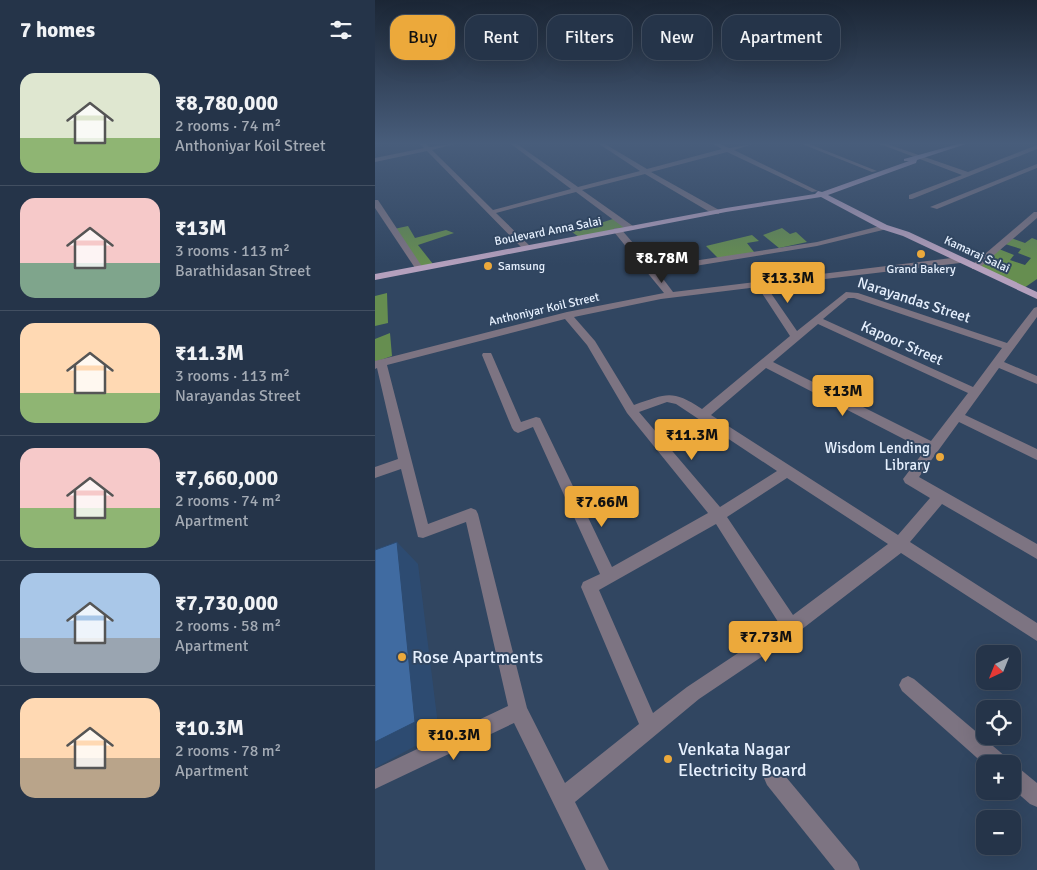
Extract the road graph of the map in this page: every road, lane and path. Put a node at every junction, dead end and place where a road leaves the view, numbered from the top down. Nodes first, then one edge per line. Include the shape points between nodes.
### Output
1 (464, 185) edge
2 (571, 185) edge
3 (598, 185) edge
4 (669, 185) edge
5 (801, 185) edge
6 (842, 185) edge
7 (853, 185) edge
8 (953, 185) edge
9 (989, 185) edge
10 (847, 187) junction
11 (579, 190) junction
12 (814, 191) junction
13 (825, 192) junction
14 (912, 197) dead end
15 (932, 200) junction
16 (843, 201) junction
17 (375, 202) edge
18 (726, 210) junction
19 (491, 212) junction
20 (716, 212) junction
21 (1037, 214) edge
22 (883, 227) junction
23 (630, 228) junction
24 (617, 230) junction
25 (907, 234) junction
26 (527, 248) junction
27 (960, 260) junction
28 (975, 267) junction
29 (419, 268) junction
30 (652, 270) junction
31 (375, 277) edge
32 (760, 284) junction
33 (671, 295) junction
34 (1037, 296) edge
35 (1037, 310) edge
36 (567, 314) junction
37 (817, 320) junction
38 (797, 337) junction
39 (1009, 347) junction
40 (487, 355) dead end
41 (766, 363) junction
42 (997, 363) junction
43 (378, 364) edge
44 (1037, 380) edge
45 (975, 392) junction
46 (631, 410) junction
47 (702, 416) junction
48 (957, 416) junction
49 (933, 448) junction
50 (1037, 454) edge
51 (405, 462) junction
52 (787, 471) junction
53 (375, 473) edge
54 (939, 496) junction
55 (718, 514) junction
56 (899, 545) junction
57 (1037, 552) edge
58 (609, 577) junction
59 (791, 627) junction
60 (1037, 633) edge
61 (908, 685) dead end
62 (518, 711) junction
63 (649, 727) junction
64 (989, 755) edge
65 (774, 778) dead end
66 (375, 780) edge
67 (1021, 783) edge
68 (1037, 797) edge
69 (562, 799) junction
70 (598, 870) edge
71 (849, 870) edge

1 - 19 street
2 - 11 street
3 - 11 street
4 - 20 street
5 - 12 street
6 - 13 main road, Boulevard Anna Salai
7 - 10 main road, Boulevard Anna Salai
8 - 15 street
9 - 15 street
10 - 13 main road, Boulevard Anna Salai
10 - 16 main road via 843,191
11 - 19 street
11 - 23 street
12 - 13 main road, Kamaraj Salai
12 - 18 main road, Boulevard Anna Salai
13 - 16 main road, Kamaraj Salai
13 - 18 main road, Boulevard Anna Salai
13 - 22 main road, Kamaraj Salai
14 - 15 street
16 - 25 main road, Kamaraj Salai
17 - 29 street
18 - 20 main road, Boulevard Anna Salai
19 - 26 street
20 - 23 main road, Boulevard Anna Salai
21 - 28 street
22 - 25 main road, Kamaraj Salai
22 - 30 street via 817,244
23 - 24 main road, Boulevard Anna Salai
24 - 26 main road, Boulevard Anna Salai
24 - 30 street
25 - 27 main road, Kamaraj Salai
26 - 29 main road, Boulevard Anna Salai
27 - 28 main road, Kamaraj Salai
27 - 32 street, Anthoniyar Koil Street
28 - 34 main road, Kamaraj Salai
29 - 31 main road, Boulevard Anna Salai
30 - 33 street
32 - 33 street, Anthoniyar Koil Street
32 - 38 street
33 - 36 street, Anthoniyar Koil Street
35 - 39 street
36 - 43 street, Anthoniyar Koil Street
36 - 46 street via 591,343
37 - 38 street, Narayandas Street
37 - 39 street, Narayandas Street via 842,296 855,295
37 - 45 street, Kapoor Street
38 - 41 street, Narayandas Street
39 - 42 street
40 - 58 street via 518,428 536,421
41 - 47 street, Narayandas Street
41 - 49 street
42 - 44 street
42 - 45 street
43 - 51 street
45 - 48 street
46 - 47 street via 673,398
46 - 55 street
47 - 52 street
48 - 49 street
48 - 50 street
49 - 54 street via 910,479
51 - 53 street
51 - 62 street via 423,532 471,514
52 - 55 street
52 - 56 street
54 - 56 street
54 - 57 street
55 - 58 street
55 - 59 street
56 - 59 street
56 - 60 street
58 - 63 street via 589,586
59 - 63 street via 693,692
61 - 64 street
62 - 66 street
62 - 69 street
63 - 69 street
65 - 71 street
67 - 68 street
69 - 70 street

